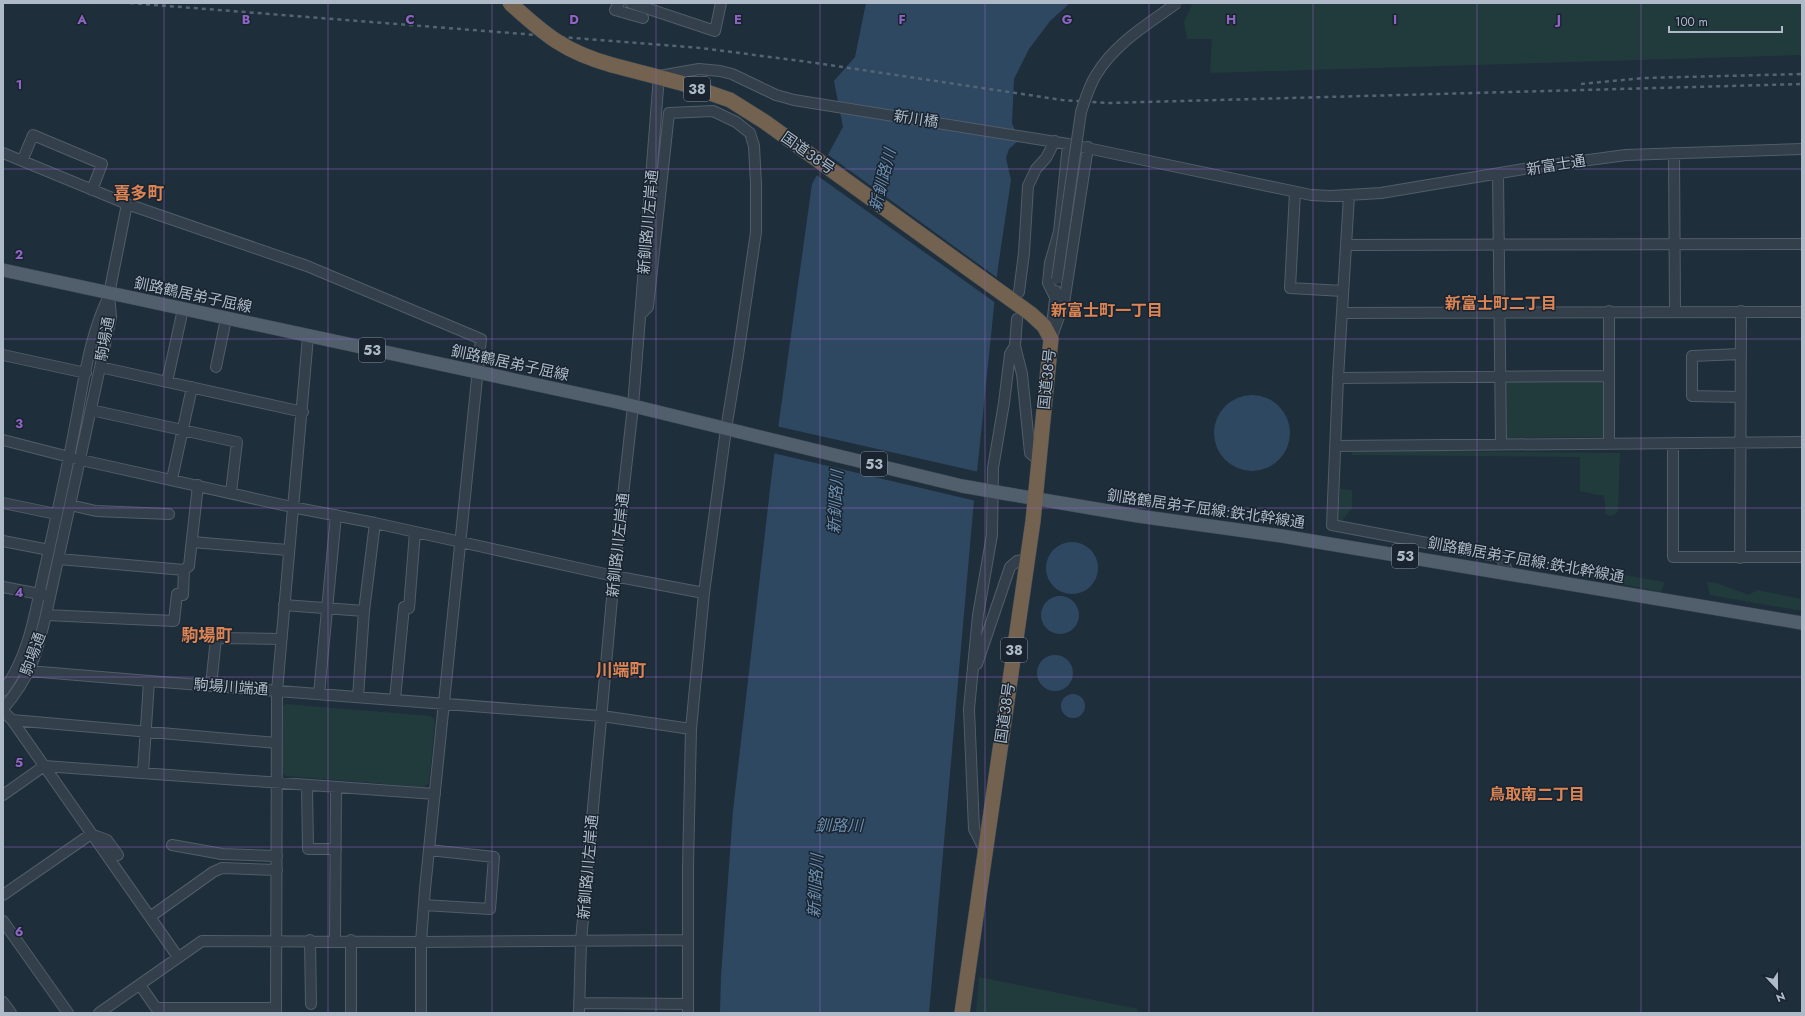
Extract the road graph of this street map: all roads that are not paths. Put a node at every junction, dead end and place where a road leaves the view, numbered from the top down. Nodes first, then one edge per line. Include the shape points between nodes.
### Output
1 (510, 3) edge
2 (619, 3) edge
3 (631, 3) edge
4 (721, 3) edge
5 (1177, 3) edge
6 (644, 18) dead end
7 (659, 76) junction
8 (1055, 142) junction
9 (1068, 144) junction
10 (1088, 147) junction
11 (1802, 149) edge
12 (3, 153) edge
13 (1674, 153) junction
14 (22, 161) junction
15 (1498, 175) junction
16 (92, 190) junction
17 (1295, 192) junction
18 (1349, 196) junction
19 (127, 204) junction
20 (1674, 243) junction
21 (1802, 244) edge
22 (1347, 245) junction
23 (1498, 245) junction
24 (3, 270) edge
25 (1343, 291) junction
26 (110, 294) junction
27 (1055, 297) junction
28 (1017, 298) junction
29 (183, 309) junction
30 (1609, 311) junction
31 (1674, 311) junction
32 (1741, 311) junction
33 (1802, 312) edge
34 (1342, 313) junction
35 (1499, 313) junction
36 (640, 315) junction
37 (226, 319) junction
38 (1017, 319) dead end
39 (308, 337) junction
40 (1051, 339) junction
41 (1014, 346) junction
42 (1741, 354) junction
43 (3, 355) edge
44 (216, 366) dead end
45 (100, 367) junction
46 (86, 373) junction
47 (477, 373) junction
48 (1608, 376) junction
49 (1500, 377) junction
50 (1338, 378) junction
51 (167, 382) junction
52 (192, 388) junction
53 (1740, 397) junction
54 (633, 406) junction
55 (91, 410) junction
56 (303, 412) junction
57 (726, 429) junction
58 (183, 430) junction
59 (3, 440) edge
60 (1740, 442) junction
61 (1802, 442) edge
62 (1673, 443) junction
63 (1501, 444) junction
64 (1609, 444) junction
65 (1335, 446) junction
66 (69, 456) junction
67 (81, 460) junction
68 (1039, 461) junction
69 (172, 479) junction
70 (198, 485) junction
71 (231, 492) junction
72 (1008, 494) joint
73 (1036, 499) junction
74 (3, 503) edge
75 (70, 505) junction
76 (292, 506) junction
77 (56, 514) junction
78 (169, 514) dead end
79 (336, 515) junction
80 (375, 523) junction
81 (415, 532) junction
82 (3, 541) edge
83 (192, 542) junction
84 (461, 542) junction
85 (49, 550) junction
86 (288, 550) junction
87 (1802, 557) edge
88 (1740, 558) junction
89 (59, 559) junction
90 (1028, 559) junction
91 (184, 570) junction
92 (1510, 574) junction
93 (614, 576) junction
94 (3, 587) edge
95 (39, 593) junction
96 (704, 593) junction
97 (51, 596) junction
98 (284, 605) junction
99 (327, 609) junction
100 (364, 612) junction
101 (46, 615) junction
102 (1802, 623) edge
103 (281, 639) junction
104 (17, 670) junction
105 (29, 672) junction
106 (972, 679) junction
107 (149, 682) junction
108 (212, 686) junction
109 (3, 691) edge
110 (277, 691) junction
111 (319, 694) junction
112 (358, 697) junction
113 (396, 699) junction
114 (445, 704) junction
115 (3, 710) edge
116 (602, 716) junction
117 (12, 720) junction
118 (691, 729) junction
119 (146, 731) junction
120 (277, 743) junction
121 (44, 766) junction
122 (143, 773) junction
123 (277, 782) junction
124 (307, 785) junction
125 (336, 787) junction
126 (435, 794) junction
127 (3, 795) edge
128 (91, 834) junction
129 (172, 845) dead end
130 (336, 849) junction
131 (429, 850) junction
132 (985, 851) junction
133 (222, 854) junction
134 (118, 855) dead end
135 (277, 856) junction
136 (222, 868) junction
137 (277, 870) junction
138 (3, 895) edge
139 (424, 905) junction
140 (150, 917) junction
141 (3, 921) edge
142 (276, 940) junction
143 (310, 940) junction
144 (335, 940) junction
145 (351, 940) junction
146 (688, 940) junction
147 (582, 941) junction
148 (421, 942) junction
149 (178, 957) junction
150 (140, 984) junction
151 (3, 1002) edge
152 (579, 1002) junction
153 (311, 1004) dead end
154 (688, 1009) edge
155 (276, 1010) edge
156 (156, 1011) edge
157 (11, 1013) edge
158 (68, 1013) edge
159 (99, 1013) edge
160 (351, 1013) edge
161 (421, 1013) edge
162 (579, 1013) edge
163 (962, 1013) edge

1 - 7 highway, 国道38号 / 38, bridge via 550,38 569,50 612,65
2 - 6 street via 615,10
3 - 4 street via 715,31
5 - 27 street, bridge via 1124,42 1108,58 1096,75 1087,95 1081,112
7 - 8 street, 新川橋 via 699,69 720,71 794,100
7 - 28 highway, 国道38号 / 38 via 730,100
7 - 36 street, 新釧路川左岸通
8 - 9 street, 新川橋
8 - 28 street via 1036,169 1028,186 1024,253
9 - 10 street, 新川橋
9 - 27 street via 1058,232 1049,270 1048,283
10 - 17 street, 新富士通
10 - 40 street via 1064,303
11 - 13 street, 新富士通
12 - 14 street
13 - 15 street, 新富士通 via 1588,159
13 - 20 street
14 - 16 street
14 - 16 street via 33,135 102,164
15 - 18 street, 新富士通
15 - 23 street
16 - 19 street
17 - 18 street, 新富士通
17 - 25 street via 1290,288
18 - 22 street
19 - 26 street
19 - 47 street via 307,266 481,340
20 - 21 street
20 - 23 street
20 - 31 street
22 - 23 street
22 - 25 street
23 - 35 street
24 - 26 main road, 釧路鶴居弟子屈線 / 53
25 - 34 street
26 - 29 main road, 釧路鶴居弟子屈線 / 53
26 - 45 street, 駒場通 via 111,317
26 - 46 street, 駒場通 via 100,314
27 - 40 street
28 - 40 highway, 国道38号 / 38 via 1044,326
29 - 37 main road, 釧路鶴居弟子屈線 / 53
29 - 51 street
30 - 31 street
30 - 35 street
30 - 48 street
31 - 32 street
32 - 33 street
32 - 42 street
34 - 35 street
34 - 50 street
35 - 49 street
36 - 54 street, 新釧路川左岸通
36 - 57 street via 648,307 669,113 713,111 736,122 750,133 756,159 756,232
37 - 39 main road, 釧路鶴居弟子屈線 / 53
37 - 44 street
38 - 41 street
39 - 47 main road, 釧路鶴居弟子屈線 / 53
39 - 56 street
40 - 68 highway, 国道38号 / 38
41 - 68 street via 1022,374 1030,453
41 - 106 street via 1010,354 993,468 992,535 978,615
42 - 53 street
42 - 53 street via 1692,356 1692,396
43 - 46 street
45 - 51 street
45 - 55 street, 駒場通
46 - 66 street, 駒場通
47 - 54 main road, 釧路鶴居弟子屈線 / 53
47 - 84 street
48 - 49 street
48 - 64 street
49 - 50 street
49 - 63 street
50 - 65 street
51 - 52 street
52 - 56 street
52 - 58 street
53 - 60 street
54 - 57 main road, 釧路鶴居弟子屈線 / 53
54 - 93 street, 新釧路川左岸通
55 - 58 street
55 - 67 street, 駒場通
56 - 76 street
57 - 72 main road, 釧路鶴居弟子屈線 / 53, bridge via 962,486
57 - 96 street
58 - 69 street
58 - 71 street via 238,442
59 - 66 street
60 - 61 street
60 - 62 street
60 - 88 street
62 - 64 street
62 - 88 street via 1673,557
63 - 64 street
63 - 65 street
65 - 92 street via 1332,525 1501,557
66 - 67 street
66 - 77 street, 駒場通
67 - 69 street
67 - 75 street, 駒場通
68 - 73 highway, 国道38号 / 38
69 - 70 street
70 - 71 street
70 - 83 street
71 - 76 street
72 - 73 main road, 釧路鶴居弟子屈線:鉄北幹線通 / 53
73 - 90 highway, 国道38号 / 38
73 - 92 main road, 釧路鶴居弟子屈線:鉄北幹線通 / 53
74 - 77 street
75 - 78 street via 96,511
75 - 89 street, 駒場通
76 - 79 street
76 - 86 street
77 - 85 street, 駒場通
79 - 80 street
79 - 99 street
80 - 81 street
80 - 100 street
81 - 84 street
81 - 113 street via 409,608 404,608
82 - 85 street
83 - 86 street
83 - 91 street via 189,566
84 - 93 street
84 - 114 street
85 - 95 street, 駒場通
86 - 98 street
87 - 88 street
89 - 91 street
89 - 97 street, 駒場通
90 - 106 street via 1017,561 1010,567
90 - 132 highway, 国道38号 / 38
91 - 101 street via 183,595 177,594 174,621
92 - 102 main road, 釧路鶴居弟子屈線:鉄北幹線通 / 53
93 - 96 street
93 - 116 street, 新釧路川左岸通
94 - 95 street
95 - 97 street
95 - 104 street, 駒場通 via 30,637
96 - 118 street
97 - 101 street, 駒場通
98 - 99 street
98 - 103 street
99 - 100 street
99 - 111 street
100 - 112 street
101 - 105 street, 駒場通
103 - 108 street via 216,638
103 - 110 street
104 - 105 street, 駒場川端通
104 - 109 street, 駒場通
105 - 107 street, 駒場川端通
105 - 115 street, 駒場通
106 - 132 street via 969,709 974,829
107 - 108 street, 駒場川端通
107 - 119 street
108 - 110 street, 駒場川端通
110 - 111 street, 駒場川端通
110 - 120 street
111 - 112 street, 駒場川端通
112 - 113 street, 駒場川端通
113 - 114 street, 駒場川端通
114 - 116 street, 駒場川端通
114 - 126 street
115 - 117 street
116 - 118 street, 駒場川端通
116 - 147 street, 新釧路川左岸通
117 - 119 street
117 - 121 street
118 - 146 street
119 - 120 street
119 - 122 street
120 - 123 street
121 - 122 street
121 - 127 street
121 - 128 street
122 - 123 street
123 - 124 street
123 - 135 street
124 - 125 street
124 - 130 street via 308,849
125 - 126 street
125 - 130 street
126 - 131 street
128 - 134 street via 106,840
128 - 138 street
128 - 140 street
129 - 133 street
130 - 144 street
131 - 139 street
131 - 139 street via 494,857 490,909
132 - 163 highway, 国道38号 / 38
133 - 135 street
133 - 136 street
135 - 137 street
136 - 137 street
136 - 140 street
137 - 142 street
139 - 148 street
140 - 149 street
141 - 158 street
142 - 143 street
142 - 149 street via 202,940
142 - 155 street
143 - 144 street
143 - 153 street
144 - 145 street
145 - 148 street
145 - 160 street
146 - 147 street
146 - 154 street
147 - 148 street
147 - 152 street, 新釧路川左岸通
148 - 161 street
149 - 150 street
150 - 156 street
150 - 159 street
151 - 157 street
152 - 154 street
152 - 162 street, 新釧路川左岸通
155 - 156 street

